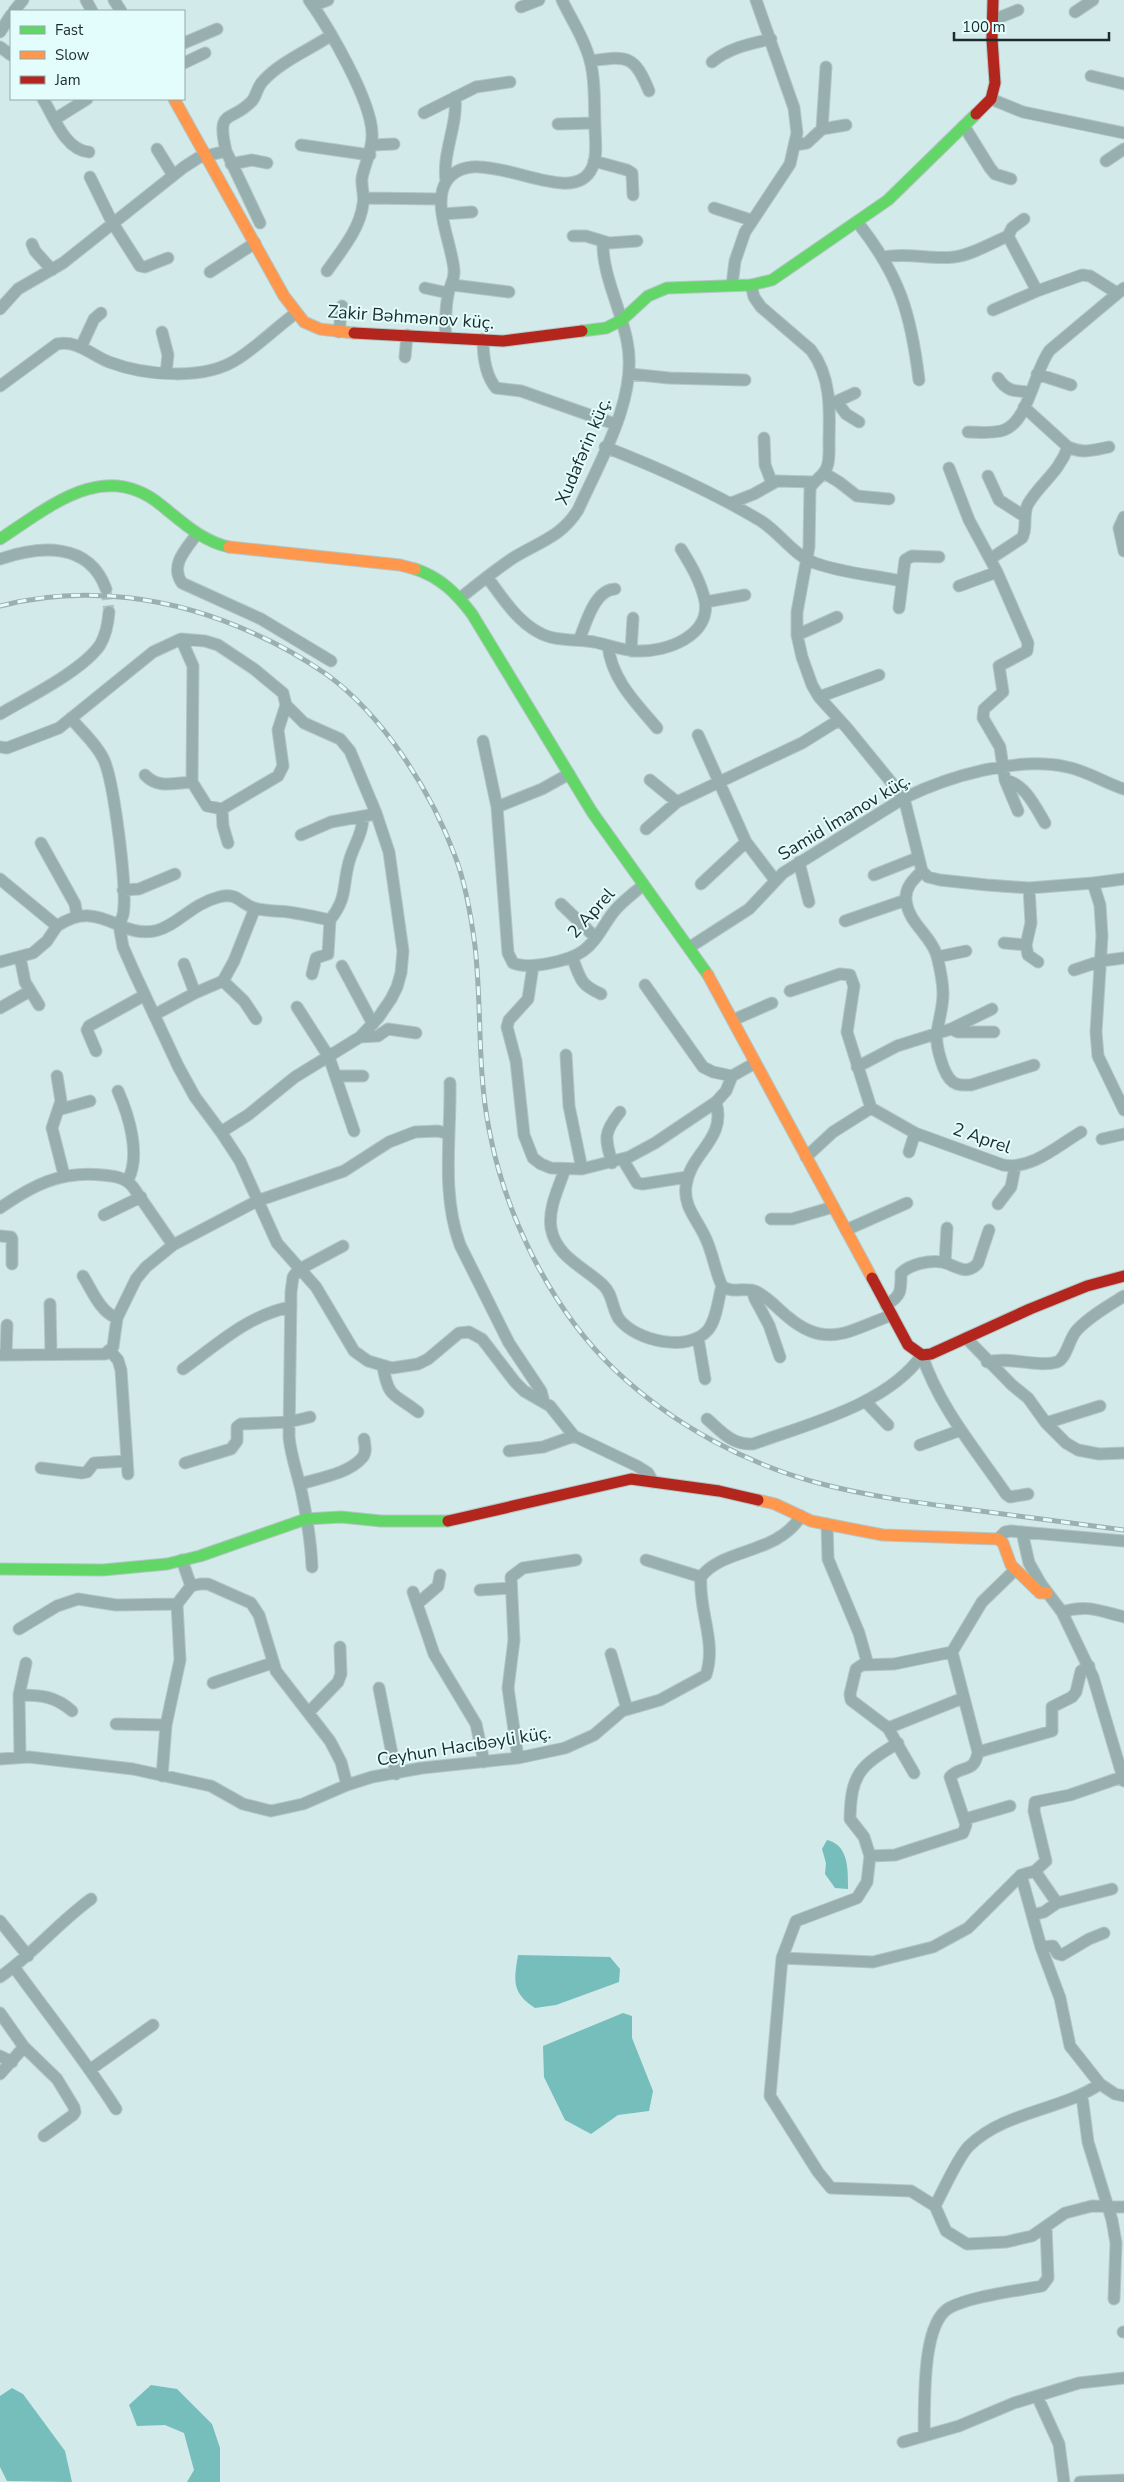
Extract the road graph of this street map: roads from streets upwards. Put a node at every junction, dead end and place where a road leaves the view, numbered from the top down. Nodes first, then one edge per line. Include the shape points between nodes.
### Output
1 (23, 0) edge
2 (328, 0) edge
3 (539, 0) edge
4 (562, 0) edge
5 (756, 0) edge
6 (993, 0) edge
7 (1093, 0) edge
8 (311, 3) edge
9 (521, 7) dead end
10 (15, 10) edge
11 (1018, 10) dead end
12 (1075, 12) dead end
13 (10, 16) edge
14 (993, 20) junction
15 (1, 29) edge
16 (217, 29) dead end
17 (330, 36) junction
18 (771, 39) junction
19 (185, 43) edge
20 (205, 53) dead end
21 (590, 60) junction
22 (712, 62) dead end
23 (185, 63) edge
24 (826, 67) dead end
25 (1091, 76) dead end
26 (510, 82) dead end
27 (1124, 84) edge
28 (649, 91) dead end
29 (455, 97) junction
30 (991, 99) junction
31 (44, 100) edge
32 (85, 100) edge
33 (175, 100) edge
34 (424, 113) dead end
35 (55, 119) junction
36 (594, 122) junction
37 (558, 124) dead end
38 (846, 125) dead end
39 (964, 126) junction
40 (822, 129) junction
41 (1124, 133) edge
42 (394, 144) dead end
43 (301, 145) dead end
44 (796, 145) junction
45 (157, 149) dead end
46 (1124, 149) edge
47 (371, 150) junction
48 (226, 151) junction
49 (89, 152) dead end
50 (207, 155) junction
51 (594, 161) junction
52 (1106, 161) dead end
53 (267, 163) dead end
54 (231, 164) junction
55 (173, 175) junction
56 (90, 177) dead end
57 (1011, 179) dead end
58 (446, 181) junction
59 (633, 195) dead end
60 (364, 198) junction
61 (440, 199) junction
62 (714, 208) dead end
63 (472, 212) dead end
64 (442, 214) junction
65 (1024, 219) dead end
66 (751, 220) junction
67 (112, 222) junction
68 (260, 223) dead end
69 (858, 223) junction
70 (572, 236) dead end
71 (1008, 236) junction
72 (637, 241) dead end
73 (603, 242) junction
74 (255, 243) junction
75 (32, 244) dead end
76 (884, 257) junction
77 (168, 258) dead end
78 (52, 270) junction
79 (327, 271) dead end
80 (210, 272) dead end
81 (751, 285) junction
82 (732, 286) junction
83 (425, 288) dead end
84 (450, 289) junction
85 (1120, 290) edge
86 (1037, 291) junction
87 (509, 292) dead end
88 (342, 306) dead end
89 (0, 310) edge
90 (993, 310) dead end
91 (296, 312) junction
92 (101, 313) dead end
93 (622, 320) junction
94 (162, 332) dead end
95 (339, 332) junction
96 (408, 335) junction
97 (445, 337) junction
98 (483, 339) junction
99 (81, 347) junction
100 (405, 357) dead end
101 (166, 374) junction
102 (630, 374) junction
103 (1037, 374) junction
104 (998, 378) dead end
105 (745, 380) dead end
106 (919, 380) dead end
107 (1071, 385) dead end
108 (0, 386) edge
109 (1030, 392) junction
110 (854, 393) dead end
111 (833, 403) junction
112 (1024, 407) junction
113 (859, 422) dead end
114 (615, 424) junction
115 (968, 432) dead end
116 (764, 438) dead end
117 (606, 447) junction
118 (1068, 447) junction
119 (1109, 447) dead end
120 (950, 468) dead end
121 (824, 473) junction
122 (988, 476) dead end
123 (813, 482) junction
124 (772, 483) junction
125 (889, 499) dead end
126 (731, 503) junction
127 (1024, 516) junction
128 (1124, 517) edge
129 (197, 534) junction
130 (0, 539) edge
131 (682, 549) dead end
132 (1124, 551) edge
133 (940, 557) dead end
134 (0, 559) edge
135 (807, 559) junction
136 (990, 559) junction
137 (997, 572) junction
138 (487, 577) junction
139 (901, 581) junction
140 (959, 586) dead end
141 (106, 589) tunnel mouth
142 (615, 589) dead end
143 (745, 594) dead end
144 (460, 598) junction
145 (705, 602) junction
146 (899, 608) dead end
147 (109, 612) tunnel mouth
148 (837, 617) dead end
149 (634, 618) dead end
150 (798, 634) junction
151 (181, 639) junction
152 (579, 640) junction
153 (608, 646) junction
154 (631, 651) junction
155 (331, 661) dead end
156 (879, 675) dead end
157 (819, 697) junction
158 (286, 705) junction
159 (0, 714) edge
160 (70, 718) junction
161 (839, 720) junction
162 (657, 728) dead end
163 (698, 735) dead end
164 (483, 741) dead end
165 (0, 747) edge
166 (1003, 766) junction
167 (568, 774) junction
168 (144, 775) dead end
169 (650, 780) dead end
170 (1005, 780) junction
171 (192, 782) junction
172 (718, 782) junction
173 (1124, 789) edge
174 (904, 798) junction
175 (677, 802) junction
176 (497, 807) junction
177 (222, 809) junction
178 (1018, 811) dead end
179 (376, 813) junction
180 (363, 817) junction
181 (1044, 822) dead end
182 (646, 829) dead end
183 (300, 836) dead end
184 (41, 842) dead end
185 (746, 842) junction
186 (228, 843) dead end
187 (917, 858) junction
188 (799, 862) junction
189 (922, 871) junction
190 (176, 874) dead end
191 (874, 875) dead end
192 (0, 879) edge
193 (1124, 879) edge
194 (775, 880) junction
195 (1093, 883) junction
196 (702, 884) dead end
197 (643, 885) junction
198 (1029, 888) junction
199 (123, 890) junction
200 (906, 900) junction
201 (809, 902) dead end
202 (561, 904) dead end
203 (255, 908) junction
204 (77, 916) junction
205 (330, 920) junction
206 (846, 921) dead end
207 (119, 925) junction
208 (57, 926) junction
209 (596, 937) junction
210 (1004, 943) dead end
211 (1026, 945) junction
212 (690, 947) junction
213 (966, 950) dead end
214 (937, 956) junction
215 (20, 957) junction
216 (572, 957) junction
217 (1124, 958) edge
218 (1102, 961) junction
219 (0, 962) edge
220 (1038, 962) dead end
221 (184, 964) dead end
222 (342, 966) dead end
223 (533, 966) junction
224 (1074, 970) dead end
225 (312, 974) dead end
226 (223, 981) junction
227 (645, 985) dead end
228 (30, 990) junction
229 (790, 991) dead end
230 (195, 993) junction
231 (601, 994) dead end
232 (145, 995) junction
233 (772, 1003) dead end
234 (38, 1005) dead end
235 (297, 1007) dead end
236 (0, 1008) edge
237 (992, 1009) dead end
238 (154, 1015) junction
239 (256, 1019) dead end
240 (733, 1020) junction
241 (373, 1024) junction
242 (951, 1029) junction
243 (994, 1032) dead end
244 (416, 1033) dead end
245 (936, 1034) junction
246 (360, 1037) junction
247 (96, 1051) dead end
248 (566, 1055) dead end
249 (329, 1057) junction
250 (755, 1063) junction
251 (1034, 1065) dead end
252 (857, 1067) junction
253 (57, 1076) dead end
254 (337, 1076) junction
255 (363, 1076) dead end
256 (732, 1076) junction
257 (450, 1083) dead end
258 (118, 1091) dead end
259 (90, 1101) dead end
260 (716, 1102) junction
261 (871, 1108) junction
262 (58, 1110) junction
263 (1124, 1110) edge
264 (620, 1112) dead end
265 (354, 1131) dead end
266 (222, 1132) junction
267 (1080, 1132) dead end
268 (915, 1133) junction
269 (449, 1134) junction
270 (1124, 1134) edge
271 (1102, 1139) dead end
272 (909, 1152) dead end
273 (806, 1157) junction
274 (618, 1161) junction
275 (1015, 1167) junction
276 (565, 1169) junction
277 (582, 1169) junction
278 (64, 1175) junction
279 (687, 1177) junction
280 (128, 1180) junction
281 (141, 1196) junction
282 (257, 1201) junction
283 (906, 1203) dead end
284 (998, 1204) dead end
285 (833, 1207) junction
286 (0, 1208) edge
287 (104, 1215) dead end
288 (772, 1219) dead end
289 (947, 1228) dead end
290 (846, 1230) junction
291 (989, 1230) dead end
292 (0, 1236) edge
293 (173, 1245) junction
294 (343, 1246) dead end
295 (945, 1263) junction
296 (12, 1264) dead end
297 (298, 1270) junction
298 (83, 1276) dead end
299 (1124, 1276) edge
300 (722, 1286) junction
301 (752, 1290) junction
302 (1124, 1296) edge
303 (50, 1304) dead end
304 (291, 1307) junction
305 (889, 1310) junction
306 (117, 1318) junction
307 (7, 1325) dead end
308 (698, 1338) junction
309 (966, 1338) junction
310 (110, 1352) junction
311 (3, 1354) edge
312 (51, 1354) junction
313 (922, 1355) junction
314 (780, 1357) dead end
315 (988, 1362) junction
316 (383, 1367) junction
317 (183, 1369) dead end
318 (705, 1379) dead end
319 (865, 1401) junction
320 (544, 1402) junction
321 (1100, 1406) dead end
322 (418, 1412) dead end
323 (310, 1417) dead end
324 (708, 1419) dead end
325 (288, 1422) junction
326 (1046, 1423) junction
327 (888, 1424) dead end
328 (961, 1430) junction
329 (574, 1436) junction
330 (364, 1439) dead end
331 (920, 1445) dead end
332 (509, 1451) dead end
333 (1124, 1453) edge
334 (127, 1461) junction
335 (185, 1463) dead end
336 (41, 1468) dead end
337 (128, 1474) dead end
338 (653, 1482) junction
339 (300, 1484) junction
340 (1028, 1494) dead end
341 (801, 1516) junction
342 (306, 1519) junction
343 (827, 1524) junction
344 (1022, 1532) junction
345 (998, 1539) junction
346 (1124, 1541) edge
347 (182, 1560) junction
348 (576, 1560) dead end
349 (646, 1560) dead end
350 (312, 1567) dead end
351 (0, 1569) edge
352 (1015, 1570) junction
353 (440, 1575) dead end
354 (701, 1577) junction
355 (191, 1586) junction
356 (510, 1588) junction
357 (480, 1590) dead end
358 (413, 1592) dead end
359 (1047, 1593) junction
360 (176, 1604) junction
361 (417, 1604) junction
362 (1062, 1612) junction
363 (1124, 1617) edge
364 (19, 1629) dead end
365 (340, 1646) dead end
366 (952, 1652) junction
367 (611, 1654) dead end
368 (26, 1663) dead end
369 (272, 1663) junction
370 (868, 1665) junction
371 (1089, 1666) junction
372 (213, 1683) dead end
373 (379, 1688) dead end
374 (19, 1695) junction
375 (963, 1698) junction
376 (627, 1709) junction
377 (72, 1711) dead end
378 (309, 1712) junction
379 (116, 1724) dead end
380 (166, 1725) junction
381 (888, 1728) junction
382 (898, 1743) junction
383 (978, 1752) junction
384 (20, 1757) junction
385 (518, 1758) junction
386 (0, 1759) edge
387 (484, 1762) junction
388 (914, 1773) dead end
389 (396, 1774) junction
390 (162, 1776) junction
391 (1123, 1779) edge
392 (347, 1785) junction
393 (1010, 1806) dead end
394 (965, 1819) junction
395 (870, 1856) junction
396 (1035, 1871) junction
397 (1021, 1875) junction
398 (1112, 1889) dead end
399 (91, 1899) dead end
400 (1057, 1903) junction
401 (1033, 1916) junction
402 (0, 1921) edge
403 (1104, 1933) dead end
404 (1040, 1947) junction
405 (28, 1956) junction
406 (782, 1958) junction
407 (14, 1967) junction
408 (0, 1977) edge
409 (0, 2012) edge
410 (153, 2025) dead end
411 (24, 2047) junction
412 (0, 2056) edge
413 (12, 2062) junction
414 (91, 2069) junction
415 (0, 2074) edge
416 (1100, 2084) junction
417 (1082, 2096) junction
418 (1124, 2096) edge
419 (116, 2109) dead end
420 (44, 2136) dead end
421 (934, 2206) junction
422 (1107, 2206) junction
423 (1124, 2207) edge
424 (1046, 2228) junction
425 (1114, 2299) dead end
426 (1124, 2378) edge
427 (1037, 2396) junction
428 (924, 2436) junction
429 (902, 2442) dead end
430 (1124, 2480) edge
431 (1064, 2482) edge
432 (1080, 2482) edge

1 - 10 street
2 - 8 street
3 - 9 street
4 - 21 street
5 - 18 street
6 - 14 street
7 - 12 street
8 - 17 street
11 - 14 street
13 - 15 street
14 - 30 street via 995,83
16 - 19 street
17 - 47 street via 366,103 372,132
17 - 48 street via 272,72 258,87 253,100 229,115 222,129
18 - 22 street via 735,48
18 - 44 street via 797,121
20 - 23 street
21 - 28 street via 628,60 637,66
21 - 36 street
24 - 40 street
25 - 27 street
26 - 29 street via 476,87
29 - 34 street
29 - 58 street via 445,165
30 - 39 street, Zakir Bəhmənov küç.
30 - 41 street via 1023,112
31 - 35 street
32 - 35 street
33 - 50 street, Zakir Bəhmənov küç.
35 - 49 street via 76,148
36 - 37 street
36 - 51 street
38 - 40 street
39 - 57 street via 995,174
39 - 69 street, Zakir Bəhmənov küç. via 901,188
40 - 44 street via 807,142
42 - 47 street
43 - 47 street
44 - 66 street via 790,164
45 - 55 street
46 - 52 street
47 - 60 street via 362,179
48 - 50 street
48 - 54 street
50 - 55 street
50 - 74 street, Zakir Bəhmənov küç.
51 - 58 street via 588,174 574,182 472,166 458,170
51 - 59 street via 632,173
53 - 54 street via 252,160
54 - 68 street
55 - 67 street
56 - 67 street
58 - 61 street
60 - 61 street
60 - 79 street via 358,222
61 - 64 street
62 - 66 street
63 - 64 street
64 - 84 street via 451,249 454,278
65 - 71 street via 1012,228
66 - 82 street via 737,252
67 - 77 street via 140,266 146,267
67 - 78 street
69 - 76 street
69 - 81 street, Zakir Bəhmənov küç. via 778,277
70 - 73 street via 586,236
71 - 76 street via 954,257 905,254
71 - 86 street
72 - 73 street
73 - 93 street, Xudafərin küç. via 604,264
74 - 80 street
74 - 91 street, Zakir Bəhmənov küç.
75 - 78 street
76 - 106 street via 910,321
78 - 89 street via 18,289
81 - 82 street, Zakir Bəhmənov küç.
81 - 111 street via 756,302 811,350
82 - 93 street, Zakir Bəhmənov küç. via 667,288 648,296
83 - 84 street
84 - 87 street
84 - 97 street
85 - 86 street via 1082,275
85 - 103 street via 1050,350
86 - 90 street
88 - 95 street
91 - 95 street, Zakir Bəhmənov küç. via 312,327
91 - 101 street via 229,364 192,374
92 - 99 street via 94,319
93 - 98 street, Zakir Bəhmənov küç. via 599,330 519,340
93 - 102 street, Xudafərin küç. via 630,352
94 - 101 street via 168,355
95 - 96 street, Zakir Bəhmənov küç.
96 - 97 street, Zakir Bəhmənov küç.
96 - 100 street
97 - 98 street, Zakir Bəhmənov küç.
98 - 114 street via 488,374 496,388 526,393
99 - 101 street via 109,362
99 - 108 street via 57,344
102 - 105 street
102 - 114 street, Xudafərin küç.
103 - 107 street
103 - 109 street
104 - 109 street via 1009,390
109 - 112 street
110 - 111 street
111 - 113 street
111 - 121 street via 829,460
112 - 115 street via 1017,420 1005,430
112 - 118 street
114 - 117 street, Xudafərin küç.
116 - 124 street via 764,465
117 - 126 street
117 - 138 street, Xudafərin küç. via 571,521
118 - 119 street via 1087,452
118 - 127 street via 1063,460 1028,505
120 - 136 street via 969,520
121 - 123 street
121 - 125 street via 857,496
122 - 127 street via 999,500
123 - 124 street via 785,480
123 - 135 street via 810,488 811,531
124 - 126 street
126 - 135 street via 764,523
127 - 136 street via 1025,533 1022,538
128 - 132 street via 1119,528
129 - 130 street via 137,488 113,484 99,485 71,496
129 - 144 street via 208,542 228,548 419,569 442,581
129 - 155 street via 177,564 178,578 182,583 261,619
131 - 145 street via 695,572
133 - 139 street via 908,557
134 - 141 street via 36,550 74,554 92,567
135 - 139 street
135 - 150 street via 799,596
136 - 137 street
137 - 140 street
137 - 166 street via 1028,643 1028,648 999,666 1004,692 982,713 1000,747
138 - 144 street, Xudafərin küç.
138 - 152 street via 527,626 547,636
139 - 146 street
142 - 152 street via 604,592 598,600
143 - 145 street
144 - 167 street
145 - 154 street via 704,614 688,637 664,649
147 - 159 street via 106,633 91,655
148 - 150 street
149 - 154 street
150 - 157 street via 808,675
151 - 158 street via 218,645 271,682 283,693
151 - 160 street via 153,652
151 - 171 street via 193,666
152 - 153 street
153 - 154 street
153 - 162 street via 621,684
156 - 157 street
157 - 161 street
158 - 177 street via 278,730 284,766 278,776
158 - 179 street via 304,723 340,739 350,751
160 - 165 street via 59,728 33,739 7,748
160 - 199 street via 104,760 112,793
161 - 172 street via 802,743
161 - 174 street
163 - 172 street
164 - 176 street
166 - 170 street
166 - 173 street, Samid İmanov küç. via 1025,763 1067,767
166 - 174 street, Samid İmanov küç.
167 - 176 street via 542,789
167 - 197 street
168 - 171 street via 160,785
169 - 175 street
170 - 178 street
170 - 181 street via 1018,785
171 - 177 street via 207,806
172 - 175 street
172 - 185 street
174 - 187 street
174 - 188 street, Samid İmanov küç.
175 - 182 street
176 - 223 street via 508,953 513,963
177 - 186 street
179 - 180 street
179 - 241 street via 389,852 402,951 397,987
180 - 183 street via 331,822
180 - 205 street via 363,828 349,861 343,901
184 - 204 street via 75,904
185 - 194 street
185 - 196 street
187 - 189 street
187 - 191 street
188 - 194 street, Samid İmanov küç.
188 - 201 street
189 - 198 street via 928,877 940,880
189 - 200 street via 908,885
190 - 199 street via 139,889
192 - 208 street
193 - 195 street
194 - 212 street, Samid İmanov küç. via 749,908
195 - 198 street
195 - 218 street via 1101,918
197 - 209 street, 2 Aprel via 613,912
197 - 212 street
198 - 211 street via 1031,923
199 - 207 street via 123,914
200 - 206 street
200 - 214 street via 912,920 927,936
202 - 209 street
203 - 205 street
203 - 207 street via 239,898 220,896 201,904 169,928 131,931
203 - 226 street
204 - 207 street via 100,917
204 - 208 street
205 - 225 street via 328,954 316,958
207 - 232 street via 123,947
208 - 215 street via 33,953
209 - 216 street, 2 Aprel via 583,952
210 - 211 street
211 - 220 street via 1028,955
212 - 240 street
213 - 214 street
214 - 245 street via 943,993
215 - 219 street
215 - 228 street
216 - 223 street, 2 Aprel
216 - 231 street via 586,988
217 - 218 street
218 - 224 street
218 - 263 street via 1096,1032 1098,1056
221 - 230 street
222 - 241 street
223 - 276 street via 528,999 507,1026 516,1061 522,1122 533,1158 551,1168
226 - 230 street
226 - 239 street via 244,1001
227 - 256 street via 703,1067
228 - 234 street
228 - 236 street
229 - 252 street via 840,974 850,975 854,986 847,1032
230 - 238 street
232 - 238 street
232 - 247 street via 89,1026 87,1030
233 - 240 street
235 - 249 street
237 - 242 street
238 - 266 street via 194,1096
240 - 250 street
241 - 246 street
242 - 243 street via 958,1032
242 - 245 street
244 - 246 street via 388,1029 378,1036
245 - 251 street via 948,1077 962,1086
245 - 252 street via 897,1046
246 - 249 street
248 - 277 street via 569,1106
249 - 254 street
249 - 266 street via 295,1077
250 - 256 street
250 - 273 street
252 - 261 street
253 - 262 street via 61,1093
254 - 255 street
254 - 265 street
256 - 260 street via 726,1091
257 - 269 street
258 - 280 street via 126,1108 133,1144 133,1167
259 - 262 street
260 - 274 street via 655,1144
260 - 279 street via 719,1121 716,1132
261 - 268 street, 2 Aprel
261 - 273 street via 833,1132
262 - 278 street via 52,1128
264 - 274 street via 607,1132 606,1140
266 - 282 street via 240,1161
267 - 275 street, 2 Aprel via 1029,1165
268 - 272 street
268 - 275 street, 2 Aprel
269 - 282 street via 415,1132 389,1142 344,1171
269 - 320 street via 448,1188 454,1229 509,1343 541,1391
270 - 271 street
273 - 285 street
274 - 277 street
274 - 279 street via 637,1183
275 - 284 street via 1011,1187
276 - 277 street
276 - 308 street via 550,1212 557,1245 568,1258 603,1285 619,1319 633,1330 663,1342
278 - 280 street via 96,1174
278 - 286 street via 29,1189
279 - 300 street via 687,1204 706,1239
280 - 281 street
281 - 287 street
281 - 293 street
282 - 293 street
282 - 297 street via 277,1243
283 - 290 street
285 - 288 street via 792,1219
285 - 290 street
289 - 295 street
290 - 305 street
291 - 295 street via 975,1267 958,1270
292 - 296 street via 12,1239
293 - 306 street via 136,1279
294 - 297 street
295 - 305 street via 932,1261 905,1269 901,1273 902,1289
297 - 304 street via 293,1277
297 - 316 street via 320,1293 354,1351
298 - 306 street via 102,1306
299 - 309 street via 1060,1297
300 - 301 street via 727,1290
300 - 308 street via 713,1322
301 - 305 street via 801,1328 826,1336 839,1334
301 - 314 street
302 - 315 street via 1076,1331 1058,1362 1000,1359
303 - 312 street
304 - 317 street via 238,1327
304 - 325 street
305 - 313 street via 908,1345
306 - 310 street via 115,1341
307 - 311 street
308 - 318 street
309 - 313 street via 941,1351
309 - 315 street
310 - 312 street via 96,1355
310 - 334 street via 118,1360 121,1370
311 - 312 street
313 - 319 street via 906,1374
313 - 328 street via 934,1386
315 - 326 street via 1028,1398
316 - 320 street via 418,1364 460,1333 469,1332 482,1339 524,1391
316 - 322 street via 391,1394
319 - 324 street via 753,1444 742,1445 732,1441
319 - 327 street
320 - 329 street
321 - 326 street
323 - 325 street
325 - 335 street via 241,1424 237,1427 237,1441 232,1449
325 - 339 street via 292,1458
326 - 333 street via 1078,1450 1099,1454
328 - 331 street
328 - 340 street via 1006,1494 1010,1497
329 - 332 street via 543,1447
329 - 338 street via 637,1466 648,1473
330 - 339 street via 366,1452 363,1458 344,1471
334 - 336 street via 94,1463 82,1473
334 - 337 street
338 - 341 street via 719,1491 775,1504
338 - 342 street via 631,1479 451,1521
339 - 342 street
341 - 343 street
341 - 354 street via 780,1537 713,1566
342 - 347 street
342 - 350 street
343 - 345 street via 883,1535
343 - 370 street via 828,1559 859,1633
344 - 345 street via 1005,1532
344 - 346 street
344 - 359 street via 1029,1563
345 - 352 street
347 - 351 street via 111,1570
347 - 355 street
348 - 356 street via 515,1571
349 - 354 street
352 - 359 street via 1040,1593
352 - 366 street via 982,1602
353 - 361 street via 438,1586
354 - 376 street, Ceyhun Hacıbəyli küç. via 711,1660 706,1675 660,1700
355 - 360 street
355 - 369 street via 208,1584 251,1603 259,1615
356 - 357 street
356 - 385 street via 514,1640 508,1688
358 - 361 street
359 - 362 street
360 - 364 street via 116,1605 78,1599 57,1606
360 - 380 street via 180,1660
361 - 387 street via 434,1654 476,1724
362 - 363 street via 1087,1607
362 - 371 street
365 - 378 street via 341,1674 338,1682
366 - 370 street via 894,1664
366 - 375 street
367 - 376 street
368 - 374 street
369 - 372 street
369 - 378 street via 291,1693
370 - 381 street via 856,1669 851,1700
371 - 383 street via 1081,1672 1072,1697 1052,1706 1052,1731
371 - 391 street
373 - 389 street
374 - 377 street via 54,1698
374 - 384 street
375 - 381 street
375 - 383 street
376 - 385 street, Ceyhun Hacıbəyli küç. via 615,1714 587,1739 564,1748
378 - 392 street via 337,1752
379 - 380 street
380 - 390 street
381 - 382 street
382 - 388 street
382 - 395 street via 872,1758 857,1774 850,1797 850,1819 864,1837
383 - 394 street via 972,1767 950,1777
384 - 386 street, Ceyhun Hacıbəyli küç.
384 - 390 street, Ceyhun Hacıbəyli küç. via 133,1769
385 - 387 street, Ceyhun Hacıbəyli küç.
387 - 389 street, Ceyhun Hacıbəyli küç.
389 - 392 street, Ceyhun Hacıbəyli küç.
390 - 392 street, Ceyhun Hacıbəyli küç. via 210,1786 243,1804 271,1811 303,1804
391 - 396 street via 1035,1802 1034,1811 1046,1861
393 - 394 street
394 - 395 street via 964,1833 895,1855
395 - 406 street via 867,1882 856,1898 796,1921
396 - 397 street
396 - 400 street
397 - 401 street
397 - 406 street via 968,1928 933,1946 873,1962
398 - 400 street
399 - 405 street via 71,1913
400 - 401 street
401 - 404 street
402 - 405 street
403 - 404 street via 1062,1955 1053,1946
404 - 416 street via 1060,1998 1070,2046
405 - 407 street
406 - 421 street via 770,2096 831,2188 911,2191
407 - 408 street
407 - 414 street
409 - 411 street
410 - 414 street
411 - 413 street
411 - 420 street via 57,2079 75,2112
412 - 413 street
413 - 415 street
414 - 419 street
416 - 417 street
416 - 418 street
417 - 421 street via 996,2126 968,2147
417 - 422 street via 1088,2142
421 - 424 street via 946,2231 966,2244 1006,2242 1032,2236
422 - 423 street
422 - 424 street via 1065,2213
422 - 425 street via 1116,2243
424 - 428 street via 1048,2278 1042,2286 961,2303 947,2309 935,2326 928,2359
426 - 427 street via 1080,2383
427 - 428 street
427 - 431 street via 1059,2444
428 - 429 street
430 - 432 street

